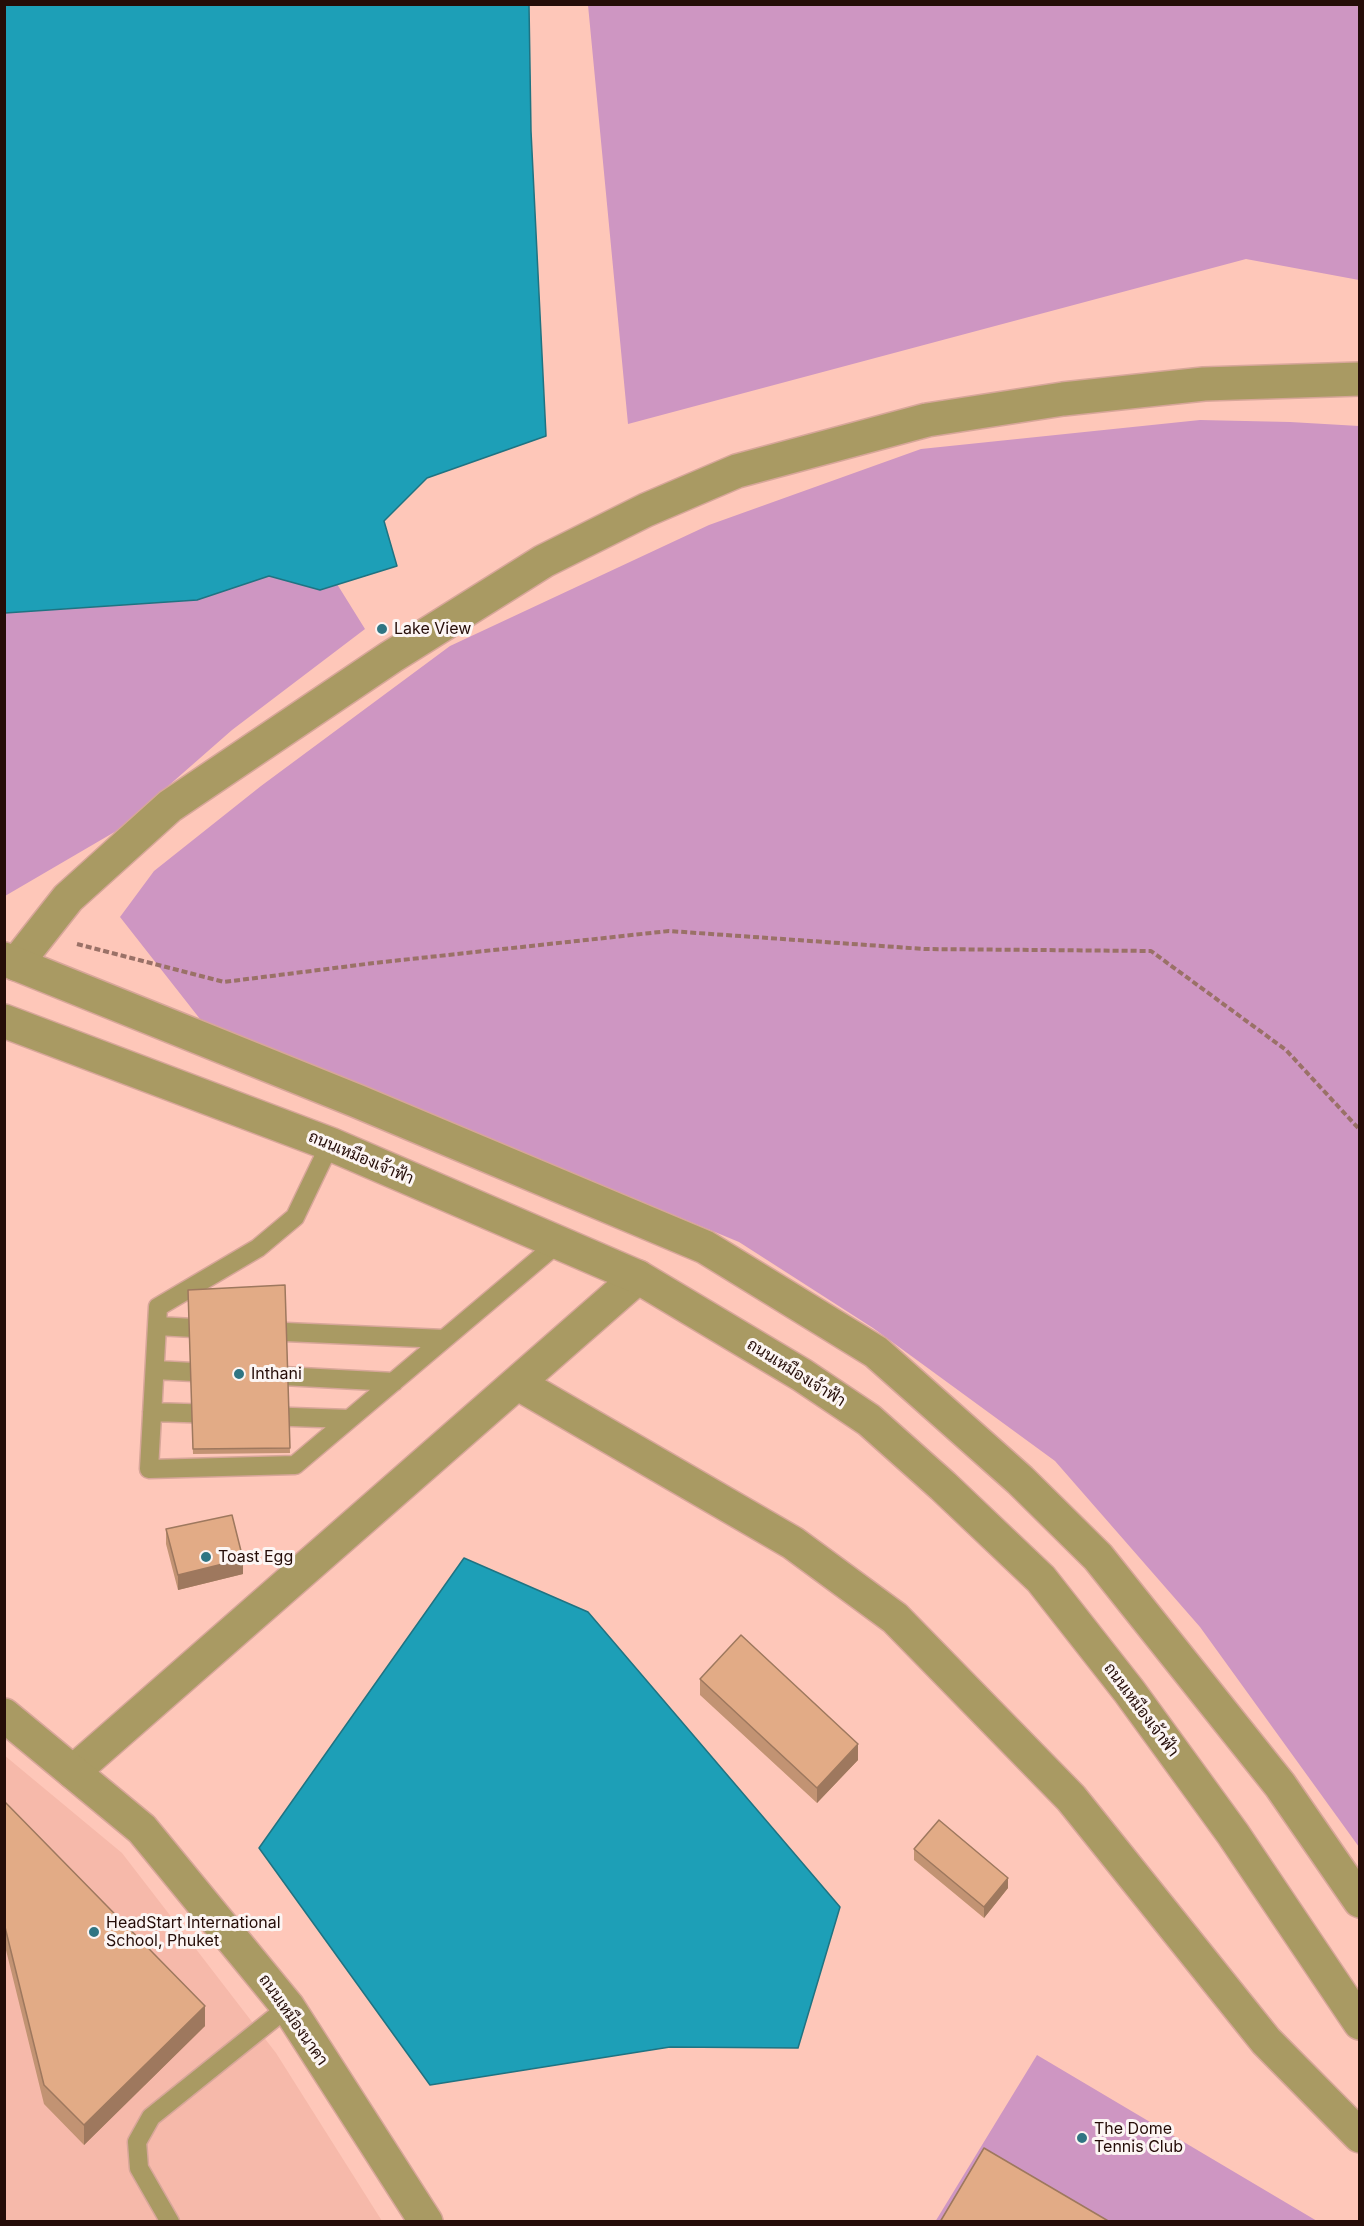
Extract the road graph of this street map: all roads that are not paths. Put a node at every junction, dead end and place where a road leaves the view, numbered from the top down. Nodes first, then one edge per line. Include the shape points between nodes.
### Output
1 (1359, 379) edge
2 (8, 968) edge
3 (4, 1021) edge
4 (330, 1144) junction
5 (558, 1243) junction
6 (638, 1277) junction
7 (157, 1326) junction
8 (444, 1339) junction
9 (154, 1370) junction
10 (226, 1373) edge
11 (250, 1374) edge
12 (394, 1382) junction
13 (517, 1383) junction
14 (152, 1412) junction
15 (349, 1419) junction
16 (4, 1715) edge
17 (74, 1772) junction
18 (1359, 1901) edge
19 (288, 2007) junction
20 (1359, 2024) edge
21 (1359, 2136) edge
22 (170, 2222) edge
23 (426, 2222) edge

1 - 2 street via 1204,384 927,420 737,471 646,510 544,561 391,657 170,806 68,898
2 - 18 street via 357,1101 705,1247 876,1352 1020,1479 1098,1557 1280,1785
3 - 4 street, ถนนเหมืองเจ้าฟ้า
4 - 5 street, ถนนเหมืองเจ้าฟ้า
4 - 7 lane via 295,1217 258,1248 158,1307
5 - 6 street, ถนนเหมืองเจ้าฟ้า
5 - 8 lane
6 - 13 street
6 - 20 street, ถนนเหมืองเจ้าฟ้า via 869,1420 1041,1579 1233,1834
7 - 8 lane
7 - 9 lane
8 - 12 lane
9 - 10 lane
9 - 14 lane
11 - 12 lane
12 - 15 lane
13 - 17 street
13 - 21 street via 793,1543 895,1618 1071,1798 1266,2042
14 - 15 lane
14 - 15 lane via 149,1469 295,1465
16 - 17 street, ถนนเหมืองนาคา
17 - 19 street, ถนนเหมืองนาคา via 142,1829
19 - 22 lane via 151,2117 138,2142 139,2168
19 - 23 street, ถนนเหมืองนาคา

